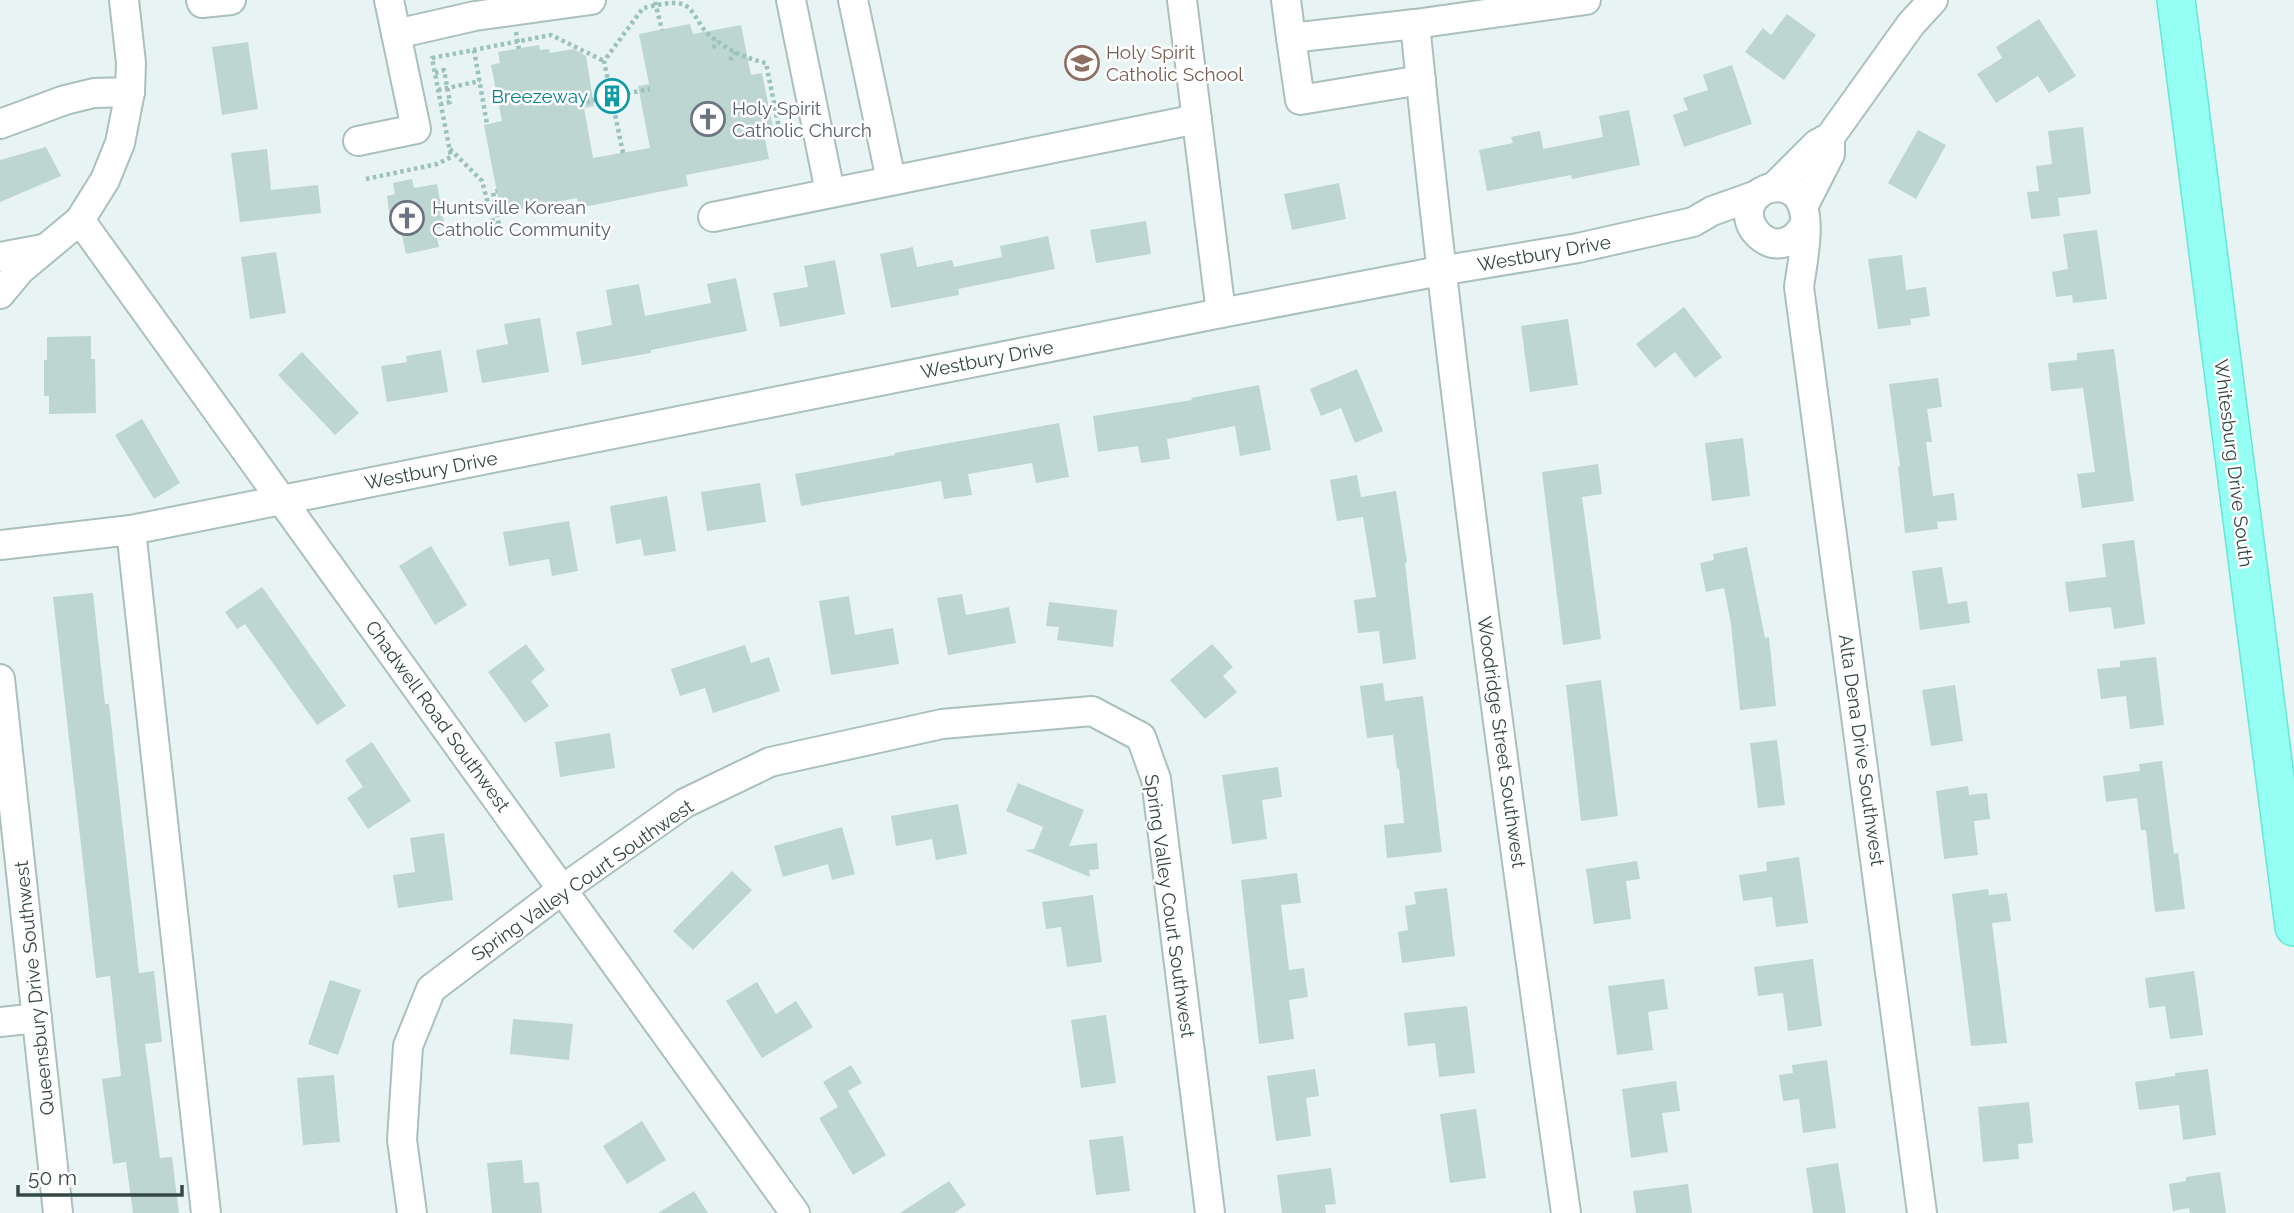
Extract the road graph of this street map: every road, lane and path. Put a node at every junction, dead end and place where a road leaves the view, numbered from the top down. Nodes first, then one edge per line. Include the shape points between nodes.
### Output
1 (124, 0) edge
2 (201, 0) edge
3 (231, 0) edge
4 (389, 0) edge
5 (591, 0) edge
6 (791, 0) edge
7 (853, 0) edge
8 (1182, 0) edge
9 (1286, 0) edge
10 (1586, 0) edge
11 (1933, 0) edge
12 (2175, 0) edge
13 (556, 3) edge
14 (655, 4) junction
15 (478, 8) edge
16 (1415, 24) junction
17 (662, 30) dead end
18 (396, 34) junction
19 (1291, 38) junction
20 (518, 41) junction
21 (718, 41) junction
22 (713, 48) dead end
23 (519, 49) dead end
24 (474, 50) junction
25 (735, 52) junction
26 (432, 58) dead end
27 (730, 60) dead end
28 (604, 61) junction
29 (435, 73) dead end
30 (1421, 80) junction
31 (480, 81) junction
32 (447, 88) junction
33 (650, 89) dead end
34 (438, 90) dead end
35 (130, 92) junction
36 (612, 97) junction
37 (579, 103) dead end
38 (441, 104) dead end
39 (1197, 118) junction
40 (0, 124) edge
41 (488, 124) dead end
42 (779, 128) dead end
43 (1830, 138) junction
44 (358, 141) dead end
45 (450, 149) dead end
46 (623, 153) dead end
47 (891, 180) junction
48 (497, 191) dead end
49 (1765, 191) junction
50 (830, 192) junction
51 (1805, 215) junction
52 (713, 217) dead end
53 (80, 220) junction
54 (1693, 222) junction
55 (1760, 236) junction
56 (45, 248) junction
57 (0, 257) edge
58 (1440, 271) junction
59 (1799, 287) junction
60 (0, 294) edge
61 (1221, 313) junction
62 (282, 500) junction
63 (131, 530) junction
64 (0, 545) edge
65 (0, 679) edge
66 (563, 888) junction
67 (2294, 926) edge
68 (37, 1018) junction
69 (0, 1022) edge
70 (58, 1213) edge
71 (206, 1213) edge
72 (412, 1213) edge
73 (795, 1213) edge
74 (1210, 1213) edge
75 (1566, 1213) edge
76 (1922, 1213) edge

1 - 35 street
2 - 3 street via 202,4
4 - 18 street
5 - 13 street
6 - 50 street
7 - 47 street
8 - 39 street
9 - 19 street
10 - 16 street
11 - 43 street, Westbury Drive
12 - 67 main road, Whitesburg Drive South
13 - 15 street
14 - 17 path
14 - 21 path via 682,4
14 - 28 path via 643,8
15 - 18 street
16 - 19 street
16 - 30 street, Woodridge Street Southwest
18 - 44 street via 416,129
19 - 30 street via 1300,100
20 - 23 path
20 - 24 path
20 - 28 path via 551,35
21 - 22 path
21 - 25 path
24 - 26 path
24 - 31 path
25 - 27 path
25 - 42 path via 766,63
28 - 36 path
29 - 32 path via 444,71
30 - 58 street, Woodridge Street Southwest
31 - 32 path
31 - 41 path
32 - 34 path
32 - 38 path via 450,103
33 - 36 path
35 - 40 street via 65,100
35 - 53 street via 120,143 94,201
36 - 37 path
36 - 46 path
39 - 47 street
39 - 61 street
43 - 49 street, Westbury Drive via 1817,144
43 - 51 street, Westbury Drive via 1830,154
45 - 48 path via 482,181 494,226 499,225 493,192
47 - 50 street
49 - 51 street via 1792,191 1800,197
49 - 54 street, Westbury Drive
49 - 55 street via 1749,212
50 - 52 street
51 - 55 street via 1793,239 1784,243
51 - 59 street, Alta Dena Drive Southwest
53 - 56 street
53 - 62 street, Chadwell Road Southwest
54 - 55 street, Westbury Drive
54 - 58 street, Westbury Drive via 1578,248
55 - 59 street, Alta Dena Drive Southwest
56 - 57 street
56 - 60 street
58 - 61 street, Westbury Drive
58 - 75 street, Woodridge Street Southwest
59 - 76 street, Alta Dena Drive Southwest
61 - 62 street, Westbury Drive
62 - 63 street, Westbury Drive
62 - 66 street, Chadwell Road Southwest
63 - 64 street, Westbury Drive
63 - 71 street
65 - 68 street, Queensbury Drive Southwest
66 - 72 street, Spring Valley Court Southwest via 431,989 408,1046 402,1140
66 - 73 street, Chadwell Road Southwest
66 - 74 street, Spring Valley Court Southwest via 685,803 770,762 942,724 1092,711 1140,737 1156,779
68 - 69 street
68 - 70 street, Queensbury Drive Southwest

